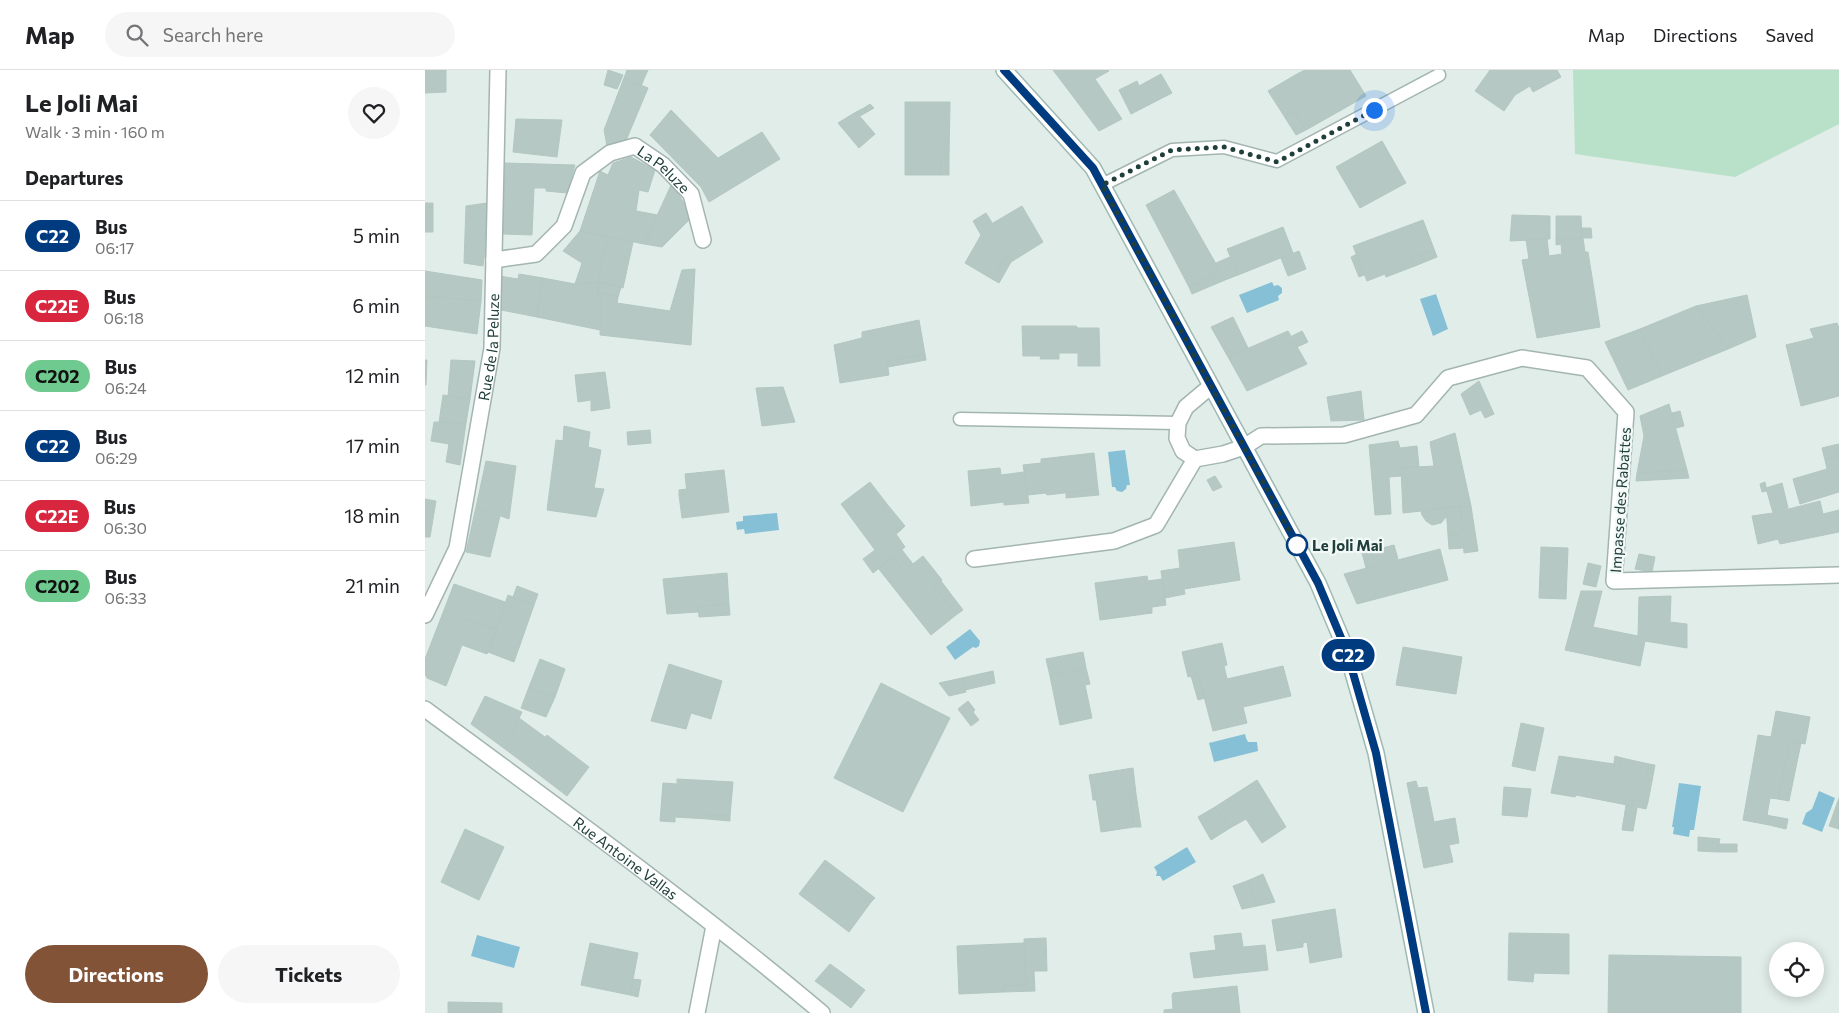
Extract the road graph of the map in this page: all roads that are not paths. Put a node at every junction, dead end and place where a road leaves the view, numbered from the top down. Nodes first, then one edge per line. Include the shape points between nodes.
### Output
1 (498, 70) edge
2 (1004, 70) edge
3 (1439, 75) dead end
4 (1102, 185) junction
5 (703, 240) dead end
6 (494, 260) junction
7 (1211, 386) junction
8 (961, 418) dead end
9 (1178, 423) junction
10 (1244, 448) junction
11 (1195, 459) junction
12 (974, 559) dead end
13 (1839, 575) edge
14 (425, 615) edge
15 (425, 709) edge
16 (714, 926) junction
17 (697, 1013) edge
18 (822, 1013) edge
19 (1426, 1013) edge

1 - 6 street, Rue de la Peluze
2 - 4 street via 1093,168
3 - 4 lane via 1277,162 1224,147 1172,150
4 - 7 street
5 - 6 street, La Peluze via 691,194 663,165 635,146 610,153 583,173 564,226 537,254
6 - 14 street, Rue de la Peluze via 492,348 457,548
7 - 9 street via 1186,407
7 - 10 street
8 - 9 lane
9 - 11 street via 1177,438 1183,451
10 - 11 street
10 - 13 street, Impasse des Rabattes via 1261,436 1344,435 1416,416 1448,378 1522,358 1587,368 1626,412 1614,580
10 - 19 street via 1318,583 1347,652 1376,753
11 - 12 street via 1156,525 1114,541
15 - 16 street, Rue Antoine Vallas via 613,847
16 - 17 street
16 - 18 street, Rue Antoine Vallas

